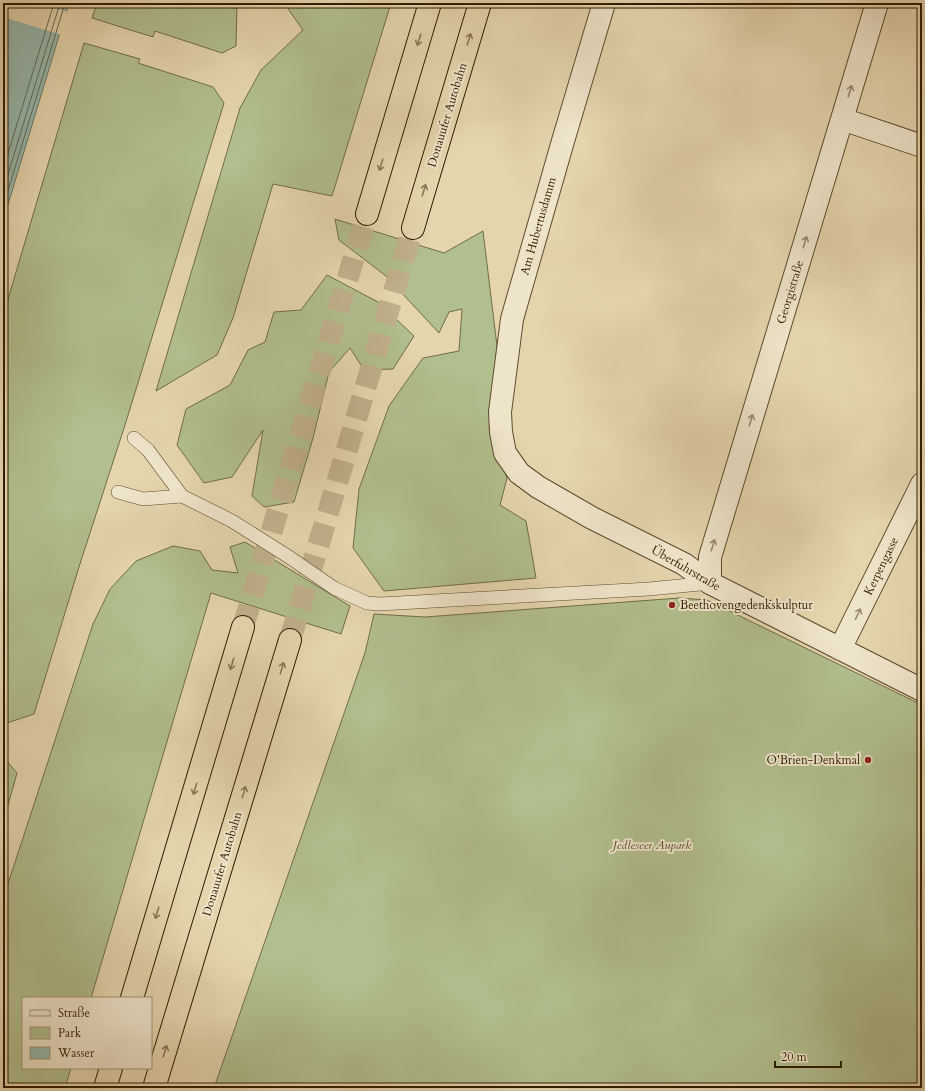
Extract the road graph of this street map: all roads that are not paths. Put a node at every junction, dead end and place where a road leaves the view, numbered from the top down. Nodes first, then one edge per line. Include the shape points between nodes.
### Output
1 (430, 3) edge
2 (480, 3) edge
3 (604, 3) edge
4 (877, 3) edge
5 (842, 119) junction
6 (922, 146) edge
7 (367, 214) tunnel mouth
8 (413, 228) tunnel mouth
9 (134, 438) dead end
10 (505, 454) joint
11 (922, 484) edge
12 (118, 492) dead end
13 (182, 496) junction
14 (710, 583) junction
15 (243, 627) tunnel mouth
16 (290, 640) tunnel mouth
17 (840, 649) junction
18 (922, 690) edge
19 (132, 997) edge
20 (111, 1069) edge
21 (105, 1088) edge
22 (154, 1088) edge

1 -> 7 highway
8 -> 2 highway, Donauufer Autobahn
3 - 10 street, Am Hubertusdamm via 512,319 500,412
5 -> 4 street, Georgistraße
5 - 6 street
14 -> 5 street, Georgistraße via 710,558
9 - 13 lane via 148,450
10 - 14 street, Überfuhrstraße via 520,473 538,487 592,518 684,564
17 -> 11 street, Kerpengasse
12 - 13 lane via 143,498
13 - 14 lane via 232,521 334,588 367,603
14 - 17 street, Überfuhrstraße
15 -> 19 highway
22 -> 16 highway, Donauufer Autobahn
17 - 18 street, Überfuhrstraße
20 - 21 highway

